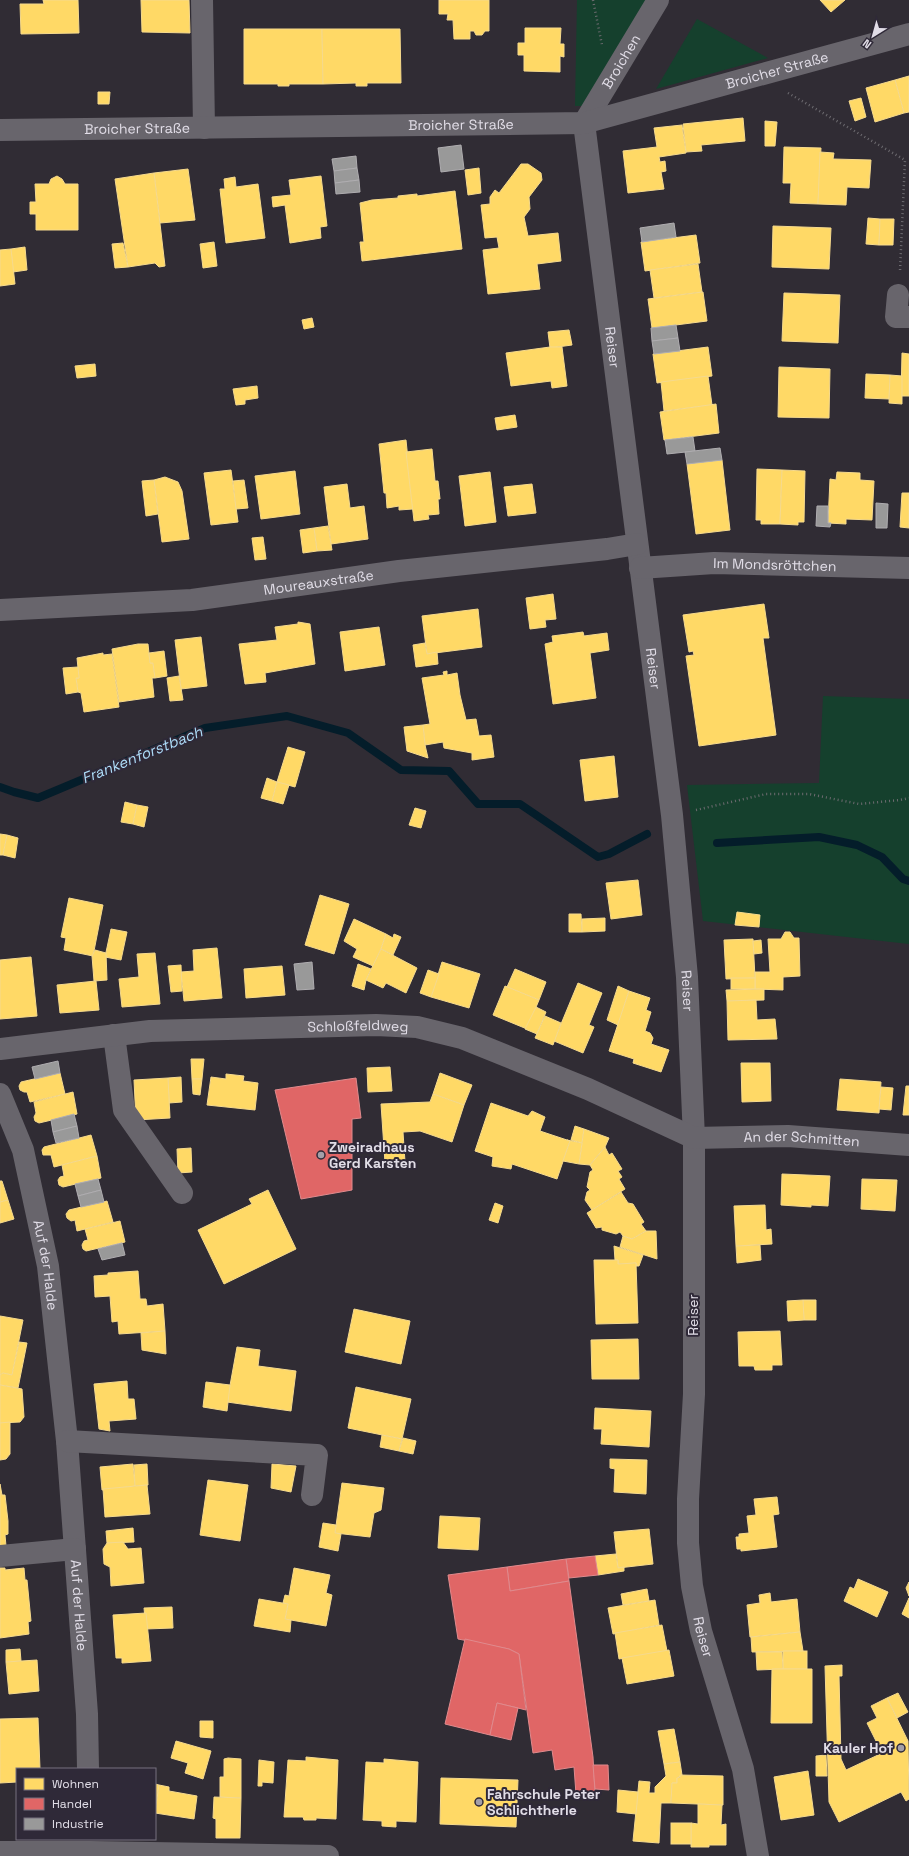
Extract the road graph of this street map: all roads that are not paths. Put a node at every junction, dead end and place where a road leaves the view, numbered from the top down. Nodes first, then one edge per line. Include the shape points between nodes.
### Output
1 (202, 0) edge
2 (658, 0) edge
3 (909, 34) edge
4 (584, 124) junction
5 (204, 128) junction
6 (0, 130) edge
7 (898, 295) road end
8 (909, 318) edge
9 (637, 544) junction
10 (640, 568) junction
11 (909, 568) edge
12 (0, 610) edge
13 (114, 1035) junction
14 (0, 1049) edge
15 (0, 1094) edge
16 (694, 1138) junction
17 (909, 1145) edge
18 (182, 1193) dead end
19 (67, 1441) junction
20 (312, 1495) dead end
21 (75, 1549) junction
22 (0, 1556) edge
23 (88, 1768) edge
24 (91, 1845) edge
25 (0, 1852) edge
26 (328, 1856) edge
27 (758, 1856) edge

1 - 5 street
2 - 4 street, Broichen
3 - 4 street, Broicher Straße
4 - 5 street, Broicher Straße
4 - 9 street, Reiser
5 - 6 street, Broicher Straße
7 - 8 street via 896,317
9 - 10 street, Reiser
9 - 12 street, Moureauxstraße via 399,571 192,600
10 - 11 street, Im Mondsröttchen via 714,563
10 - 16 street, Reiser via 672,815 687,977
13 - 14 street, Schloßfeldweg
13 - 16 street, Schloßfeldweg via 157,1031 376,1025 417,1027 462,1038 588,1089
13 - 18 street via 124,1110
15 - 19 street, Auf der Halde via 23,1150 48,1266
16 - 17 street, An der Schmitten via 788,1136
16 - 27 street, Reiser via 694,1394 688,1543 692,1586 701,1631 743,1770
19 - 20 street via 317,1455
19 - 21 street, Auf der Halde
21 - 22 street
21 - 23 street, Auf der Halde via 87,1714
24 - 25 street
24 - 26 street

